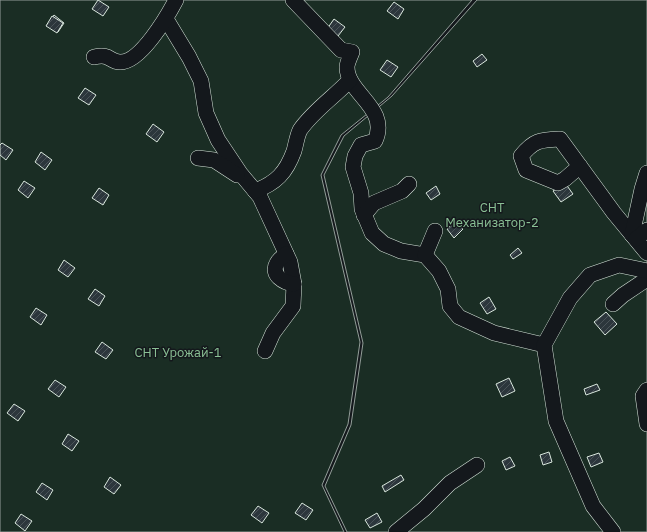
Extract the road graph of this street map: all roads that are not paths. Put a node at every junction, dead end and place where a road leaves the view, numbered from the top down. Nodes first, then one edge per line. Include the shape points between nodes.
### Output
1 (176, 0) edge
2 (293, 0) edge
3 (166, 19) junction
4 (94, 57) dead end
5 (350, 80) junction
6 (198, 158) dead end
7 (580, 166) dead end
8 (647, 173) edge
9 (409, 184) dead end
10 (252, 187) junction
11 (364, 215) junction
12 (435, 231) dead end
13 (638, 235) edge
14 (647, 253) edge
15 (425, 255) junction
16 (647, 271) edge
17 (647, 279) edge
18 (613, 304) dead end
19 (544, 345) junction
20 (265, 351) dead end
21 (647, 390) edge
22 (647, 424) edge
23 (477, 465) dead end
24 (396, 532) edge
25 (613, 532) edge

1 - 3 lane
2 - 5 lane via 341,50 352,52 346,66
3 - 4 lane via 131,60 119,63 104,55
3 - 10 lane via 201,81 206,112 218,140
5 - 10 lane via 314,114 300,132 285,170 271,185
5 - 11 lane via 367,100 380,131 375,141 361,145 355,156 353,167
6 - 10 lane via 221,163
7 - 13 lane
8 - 13 lane via 642,189
9 - 11 lane via 402,191 374,203
10 - 20 lane via 260,197 290,262 294,284 293,306 273,333
11 - 15 lane via 372,232 384,244 401,251
12 - 15 lane
13 - 14 lane
15 - 19 lane via 439,271 448,289 450,306 459,317 494,333
16 - 19 lane via 619,265 590,275 570,298
17 - 18 lane
19 - 25 lane via 556,421 593,506
21 - 22 lane via 643,396
23 - 24 lane via 450,483

